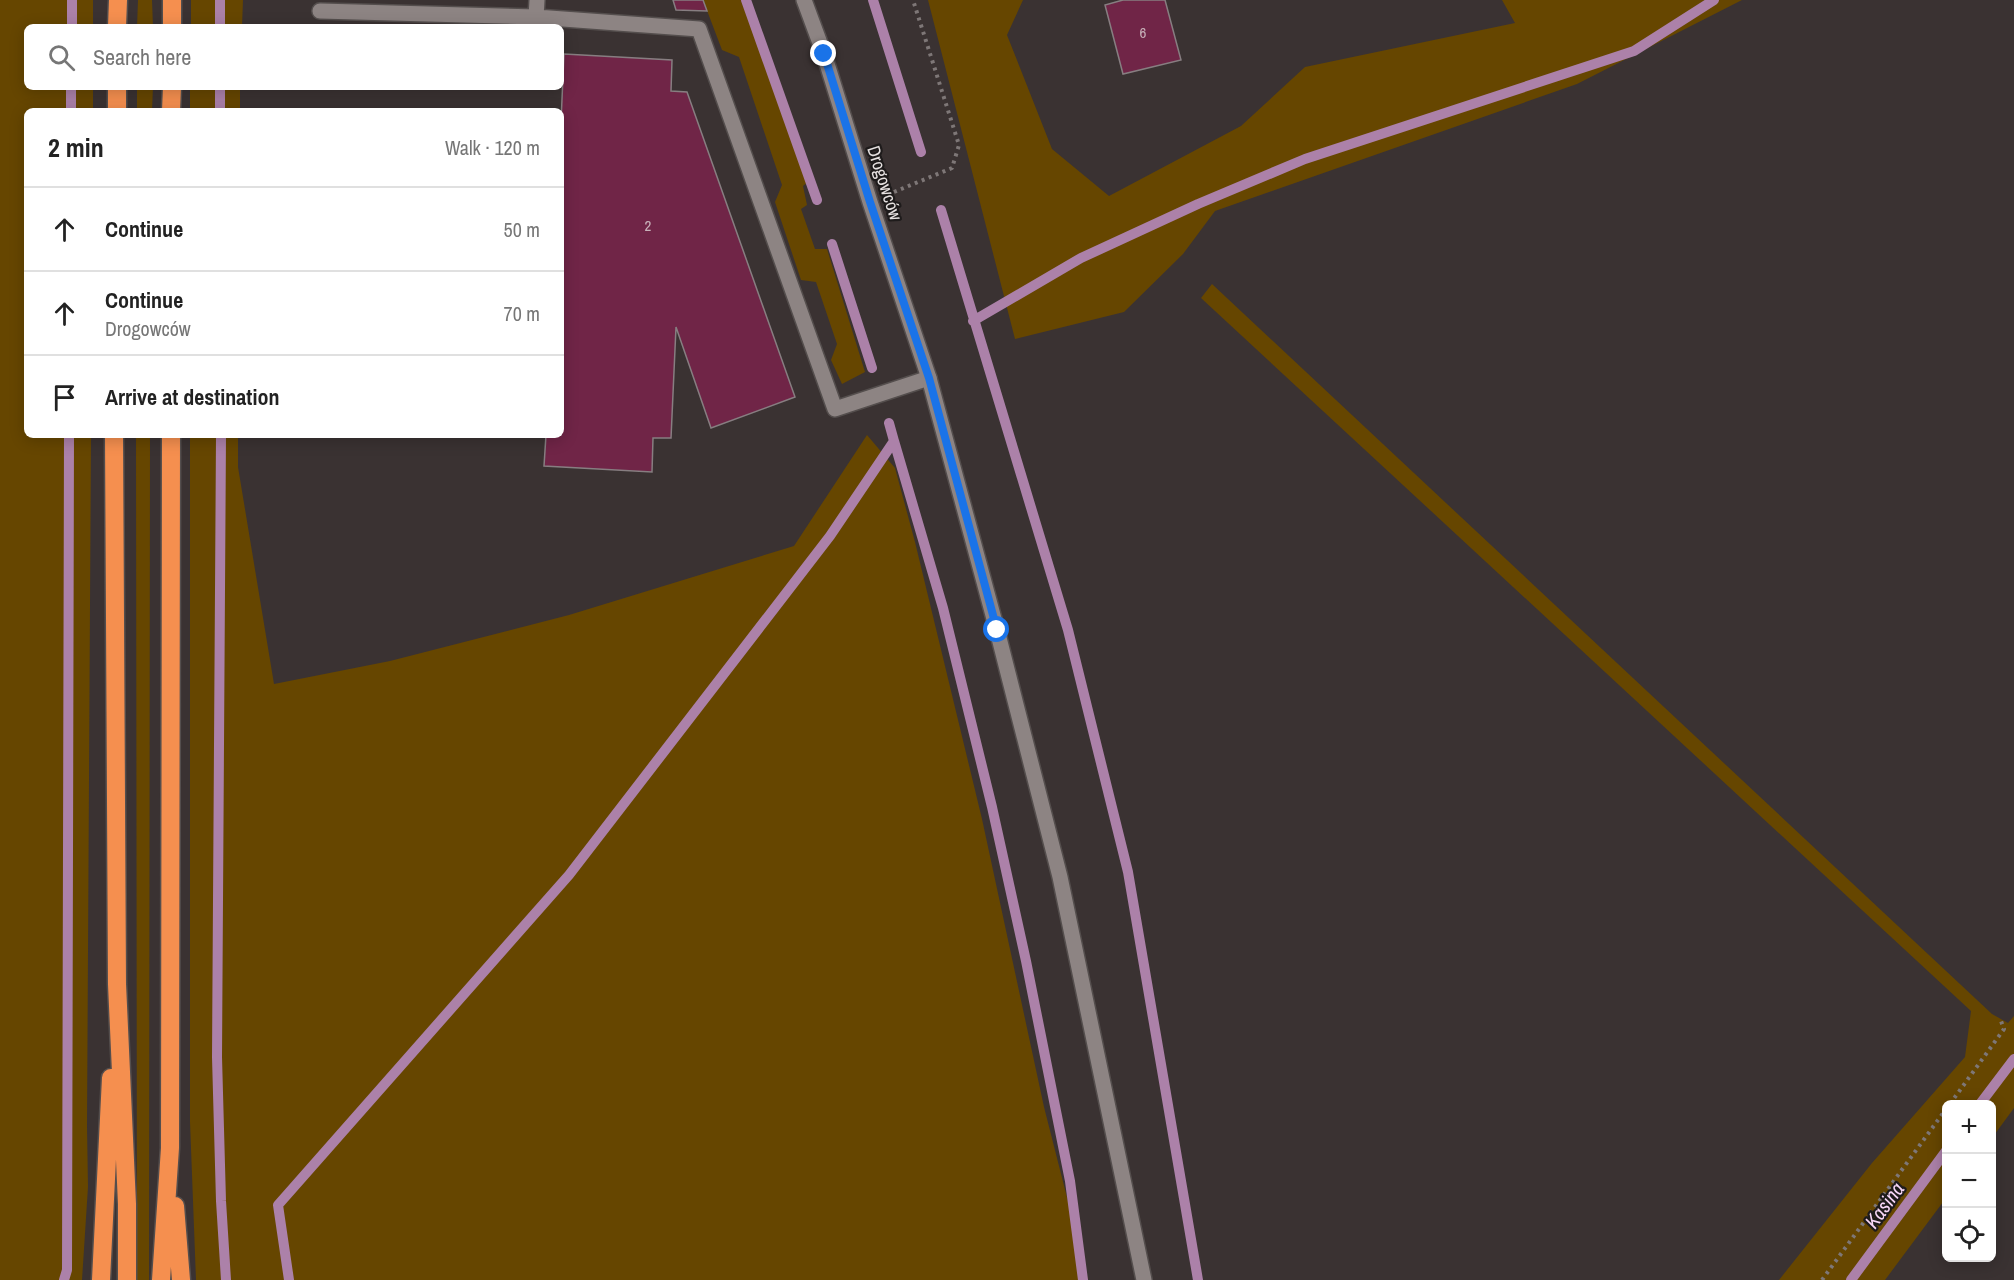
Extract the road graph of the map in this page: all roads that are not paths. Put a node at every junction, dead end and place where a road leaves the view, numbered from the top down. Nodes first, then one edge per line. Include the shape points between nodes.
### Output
1 (118, 0) edge
2 (172, 0) edge
3 (537, 0) edge
4 (804, 0) edge
5 (320, 11) dead end
6 (536, 17) junction
7 (117, 24) edge
8 (172, 24) edge
9 (117, 90) edge
10 (172, 90) edge
11 (117, 108) edge
12 (171, 108) edge
13 (929, 378) junction
14 (114, 438) edge
15 (171, 438) edge
16 (117, 984) junction
17 (170, 1148) junction
18 (101, 1280) edge
19 (127, 1280) edge
20 (160, 1280) edge
21 (181, 1280) edge
22 (1144, 1280) edge

1 - 7 highway
2 - 8 highway
3 - 6 main road
4 - 13 main road, Drogowców
5 - 6 main road
6 - 13 main road via 699,29 836,409
9 - 11 highway
10 - 12 highway
13 - 22 main road, Drogowców via 1060,878
14 - 16 highway
15 - 17 highway
16 - 18 highway
16 - 19 highway
17 - 20 highway
17 - 21 highway

